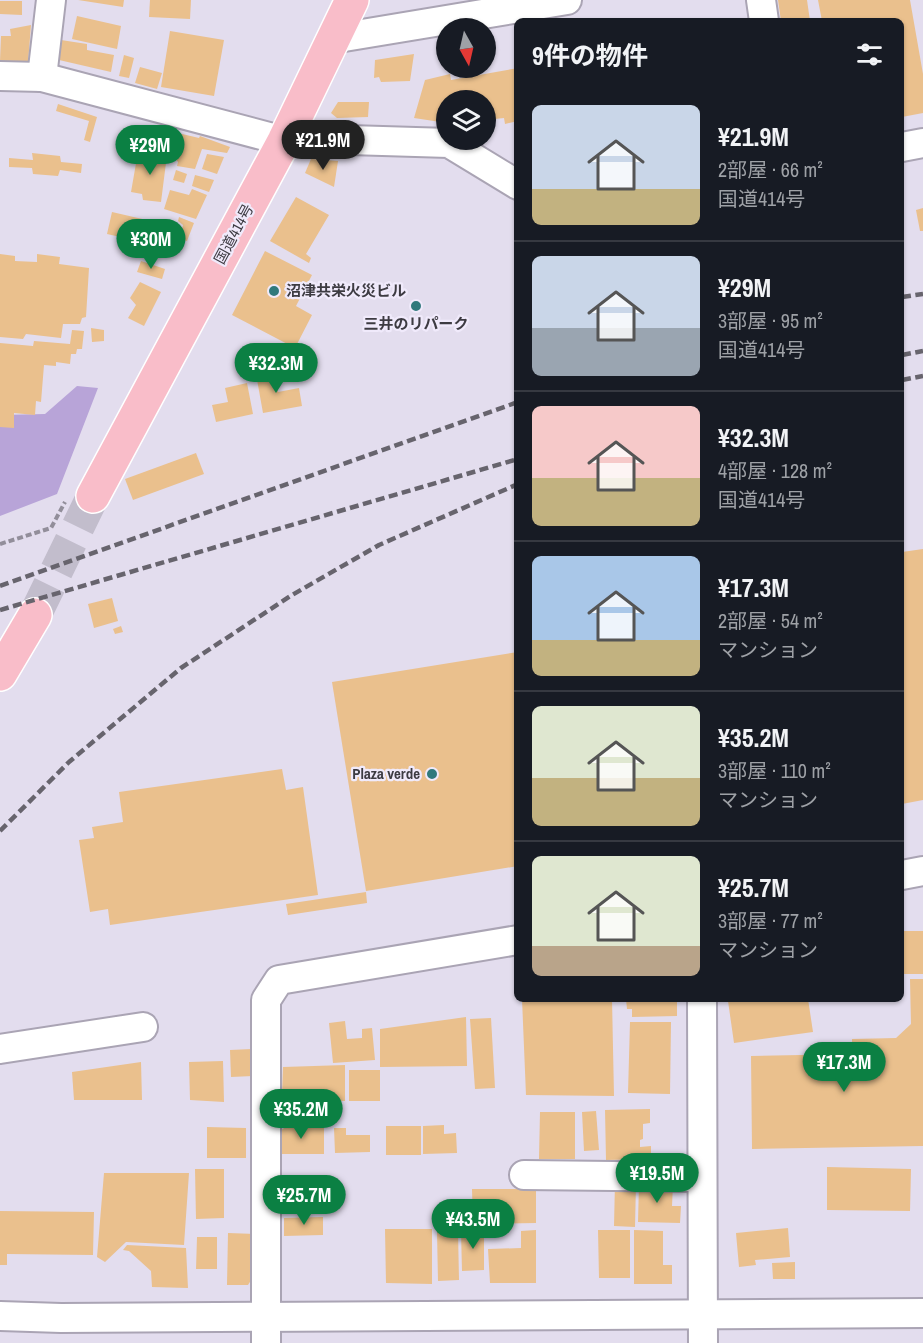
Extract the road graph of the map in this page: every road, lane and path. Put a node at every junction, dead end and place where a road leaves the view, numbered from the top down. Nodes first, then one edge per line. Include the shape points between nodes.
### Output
1 (51, 0) edge
2 (352, 0) edge
3 (567, 0) edge
4 (761, 0) edge
5 (764, 18) edge
6 (332, 39) junction
7 (0, 76) edge
8 (42, 77) junction
9 (284, 141) junction
10 (923, 143) edge
11 (904, 147) edge
12 (514, 183) edge
13 (93, 496) tunnel mouth
14 (51, 528) dead end
15 (0, 544) edge
16 (35, 615) tunnel mouth
17 (0, 674) edge
18 (923, 871) edge
19 (904, 875) edge
20 (514, 941) edge
21 (702, 1002) edge
22 (143, 1027) dead end
23 (0, 1049) edge
24 (524, 1175) dead end
25 (702, 1177) junction
26 (703, 1313) junction
27 (923, 1313) edge
28 (0, 1316) edge
29 (266, 1329) edge
30 (60, 1330) edge
31 (703, 1343) edge

1 - 8 street
2 - 6 highway, 国道414号
3 - 6 street
4 - 5 street
6 - 9 highway, 国道414号
7 - 8 street
8 - 9 street
9 - 12 street via 449,143
9 - 13 highway, 国道414号
10 - 11 street
14 - 15 path
16 - 17 highway
18 - 19 street
20 - 29 street via 279,980 266,1000
21 - 25 street
22 - 23 street
24 - 25 street
25 - 26 street
26 - 27 street
26 - 29 street
26 - 31 street
28 - 30 street
29 - 30 street

